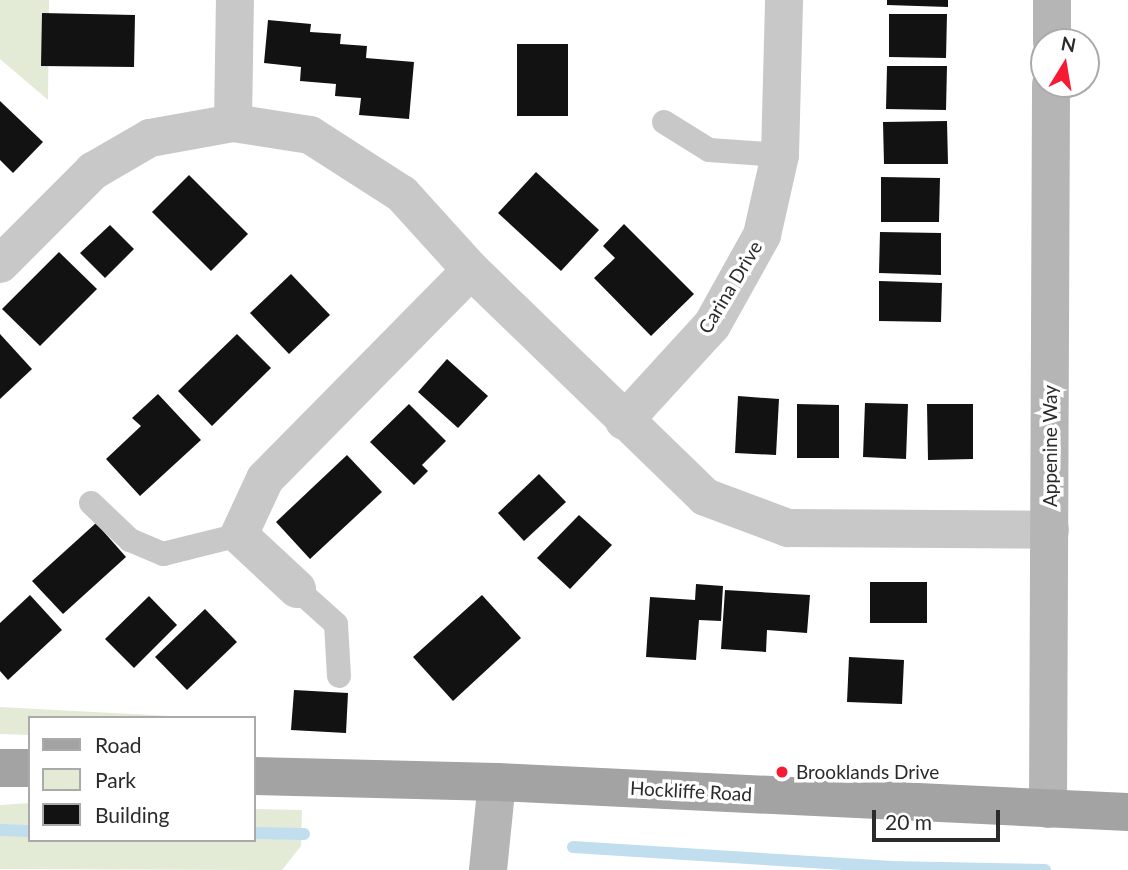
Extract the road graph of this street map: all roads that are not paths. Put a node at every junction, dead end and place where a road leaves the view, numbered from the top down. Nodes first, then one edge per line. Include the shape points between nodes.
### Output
1 (235, 0) edge
2 (784, 0) edge
3 (1052, 0) edge
4 (1052, 28) edge
5 (1051, 98) edge
6 (233, 122) junction
7 (664, 122) dead end
8 (779, 155) junction
9 (0, 264) edge
10 (471, 270) junction
11 (624, 421) junction
12 (91, 503) dead end
13 (1050, 530) junction
14 (239, 535) junction
15 (297, 589) joint
16 (339, 677) dead end
17 (0, 768) edge
18 (28, 768) edge
19 (256, 776) edge
20 (497, 782) junction
21 (1048, 808) junction
22 (1128, 812) edge
23 (488, 870) edge

1 - 6 street
2 - 8 street, Carina Drive
3 - 4 street
5 - 13 street, Appenine Way
6 - 9 street via 150,138 93,171
6 - 10 street via 310,135 402,194
7 - 8 lane via 709,150
8 - 11 street, Carina Drive via 762,236 712,325
10 - 11 street
10 - 14 street via 265,479
11 - 13 street via 705,497 788,528
12 - 14 lane via 130,540 163,554
13 - 21 street, Appenine Way
14 - 15 street
15 - 16 lane via 336,624
17 - 18 main road
19 - 20 main road, Hockliffe Road
20 - 21 main road, Hockliffe Road
20 - 23 street
21 - 22 main road, Hockliffe Road

